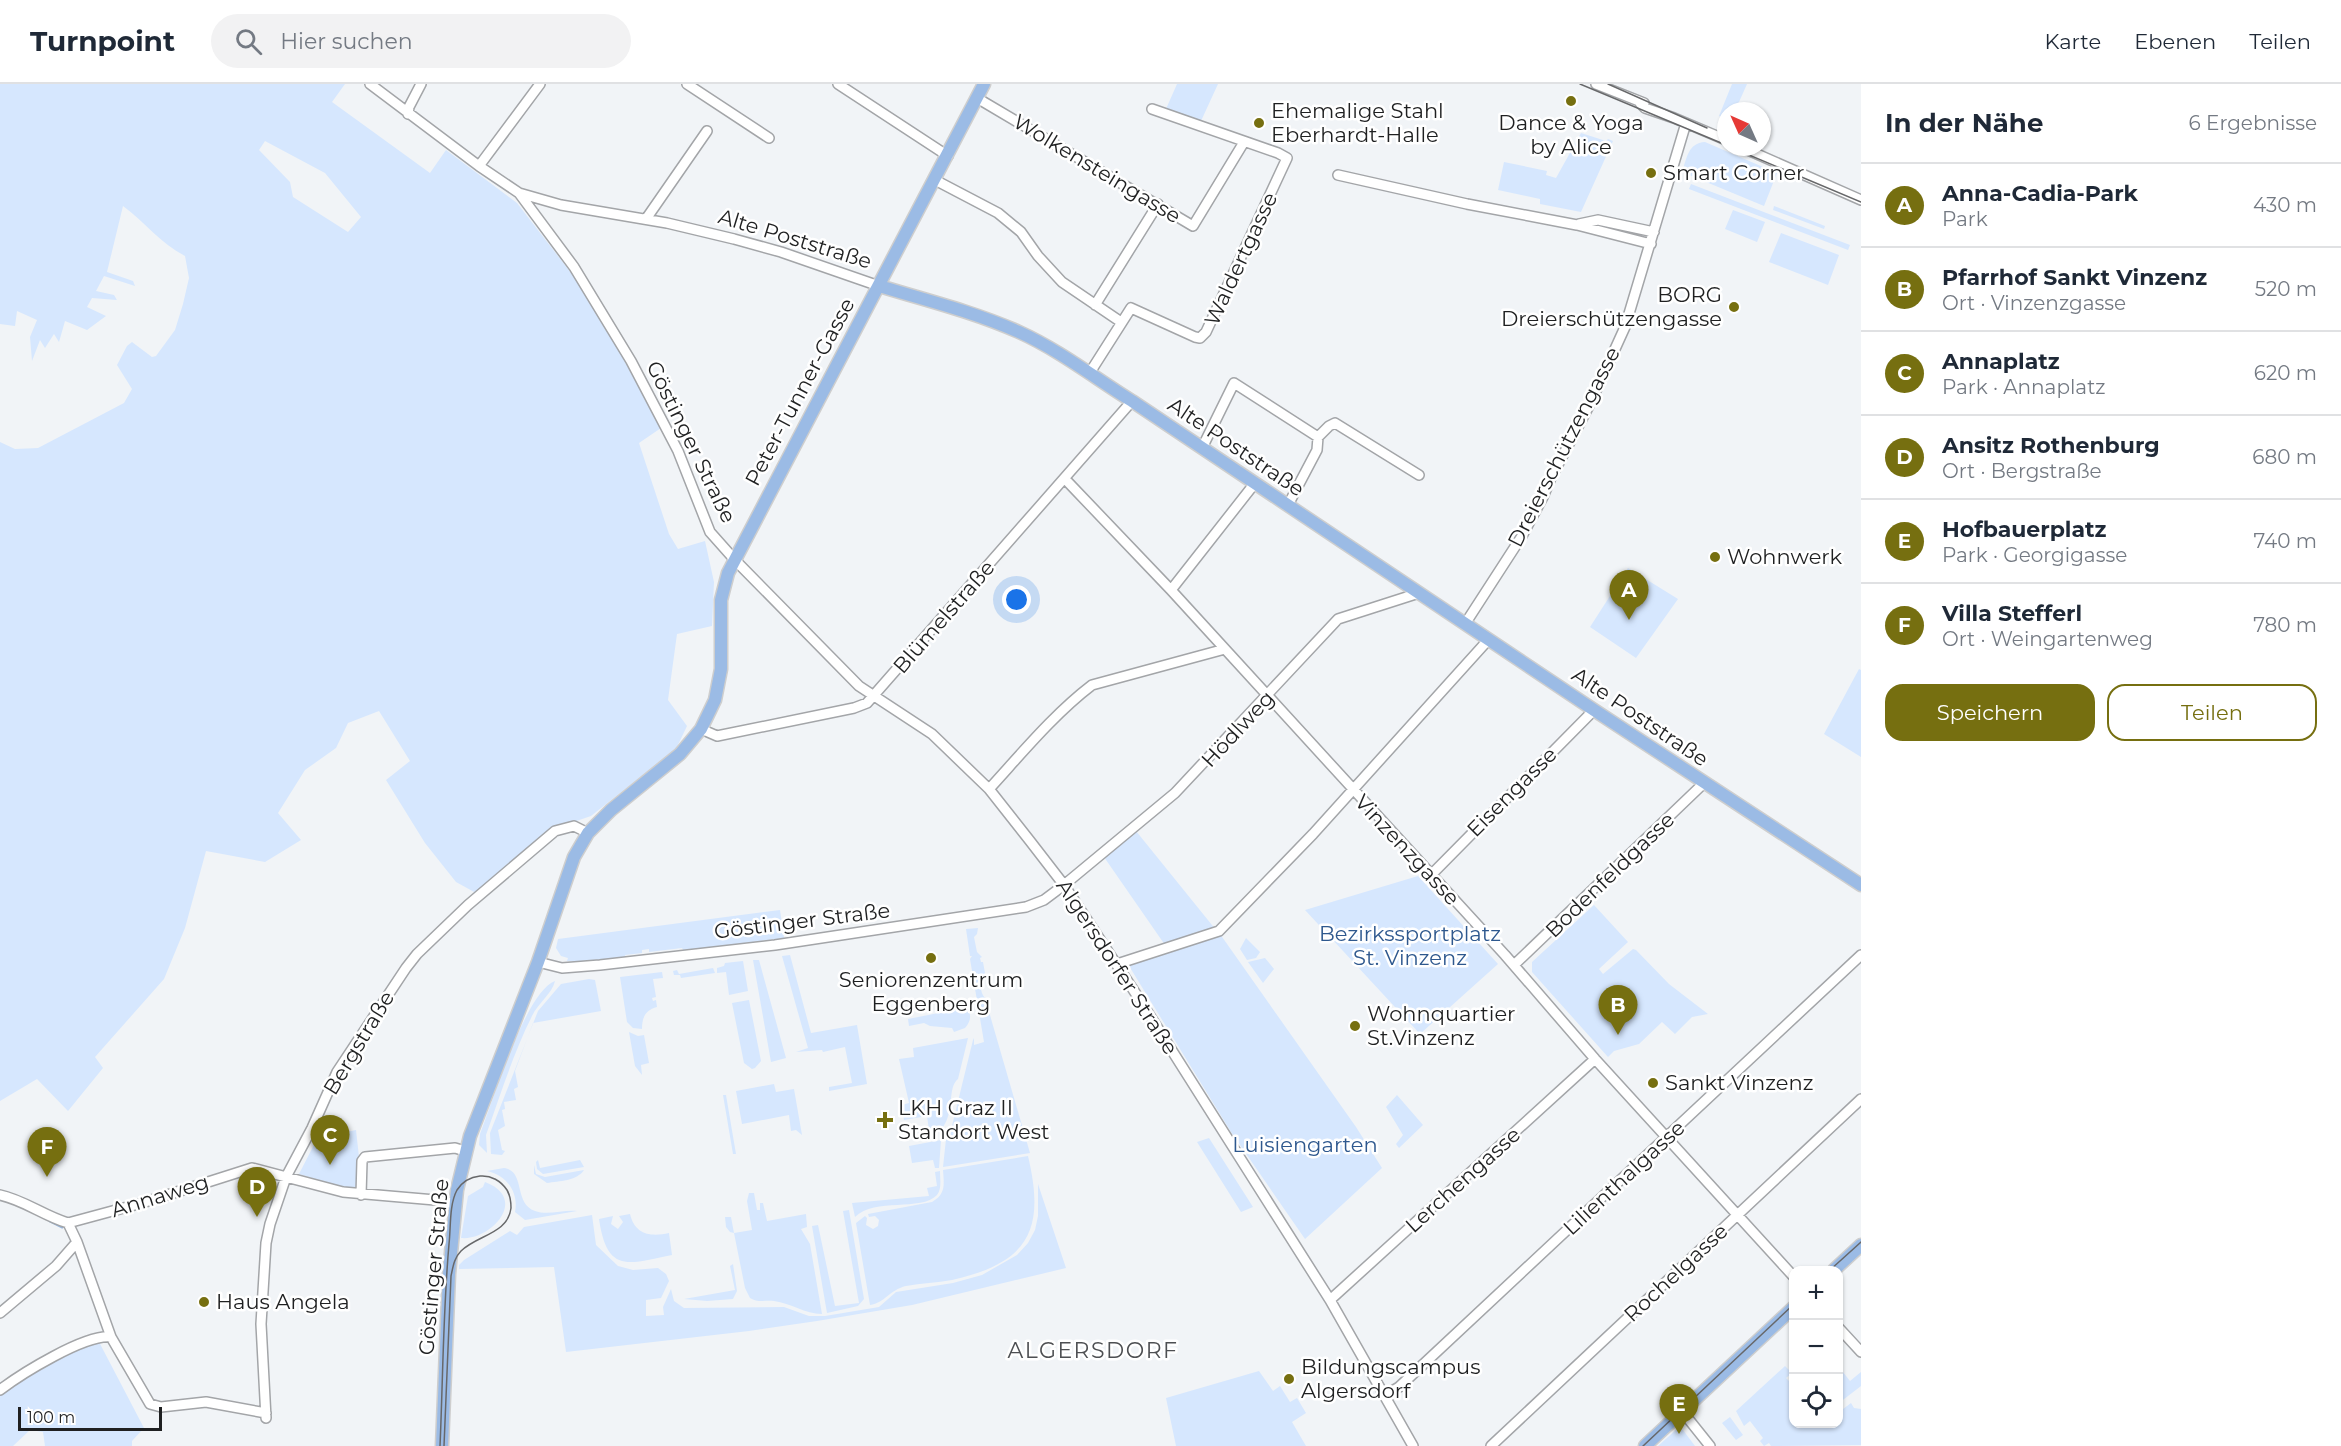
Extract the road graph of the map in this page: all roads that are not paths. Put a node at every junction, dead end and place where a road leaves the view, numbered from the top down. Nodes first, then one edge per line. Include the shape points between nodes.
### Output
1 (370, 84) edge
2 (421, 84) edge
3 (540, 84) edge
4 (687, 84) edge
5 (838, 84) edge
6 (984, 84) edge
7 (1596, 84) edge
8 (977, 98) junction
9 (1152, 109) dead end
10 (408, 114) junction
11 (1686, 123) junction
12 (707, 131) dead end
13 (1717, 136) edge
14 (769, 138) dead end
15 (1244, 141) junction
16 (948, 156) junction
17 (1761, 156) edge
18 (479, 166) junction
19 (1338, 175) dead end
20 (935, 180) junction
21 (519, 192) junction
22 (1861, 200) edge
23 (1158, 204) junction
24 (646, 219) junction
25 (1577, 225) junction
26 (1654, 232) junction
27 (1651, 244) junction
28 (879, 286) junction
29 (1095, 305) junction
30 (1121, 322) junction
31 (1089, 374) junction
32 (1132, 401) junction
33 (1318, 437) junction
34 (1202, 448) junction
35 (1419, 475) dead end
36 (1065, 479) junction
37 (1256, 483) junction
38 (1287, 505) junction
39 (734, 559) junction
40 (1171, 590) junction
41 (1419, 593) junction
42 (1465, 624) junction
43 (1490, 639) junction
44 (1225, 649) junction
45 (874, 697) junction
46 (1268, 697) junction
47 (1594, 710) junction
48 (700, 729) junction
49 (1704, 783) junction
50 (989, 789) junction
51 (1352, 790) junction
52 (588, 833) junction
53 (1431, 875) junction
54 (1064, 885) junction
55 (1861, 885) edge
56 (1861, 955) edge
57 (538, 962) junction
58 (1118, 964) junction
59 (1514, 965) junction
60 (1595, 1059) junction
61 (1861, 1099) edge
62 (1667, 1138) junction
63 (465, 1151) junction
64 (286, 1177) junction
65 (0, 1195) edge
66 (361, 1195) junction
67 (456, 1204) junction
68 (1736, 1216) junction
69 (68, 1223) junction
70 (77, 1242) junction
71 (1861, 1245) edge
72 (1838, 1266) edge
73 (1789, 1272) edge
74 (1330, 1300) junction
75 (1789, 1312) edge
76 (0, 1313) edge
77 (1843, 1332) edge
78 (111, 1337) junction
79 (1861, 1352) edge
80 (0, 1390) edge
81 (1384, 1396) junction
82 (1682, 1411) junction
83 (442, 1446) edge
84 (1413, 1446) edge
85 (1491, 1446) edge
86 (1645, 1446) edge
87 (1710, 1446) edge

1 - 10 street, Göstinger Straße
2 - 10 street
3 - 18 street
4 - 14 street
5 - 16 street
6 - 8 main road, Peter-Tunner-Gasse
7 - 11 street
8 - 16 main road, Peter-Tunner-Gasse
8 - 23 street, Wolkensteingasse
9 - 15 street
10 - 18 street, Göstinger Straße
11 - 13 street
11 - 26 street, Dreierschützengasse
12 - 24 street
15 - 23 street, Wolkensteingasse via 1193,226
15 - 30 street, Waldertgasse via 1287,158 1206,332 1195,337 1131,308
16 - 20 main road, Peter-Tunner-Gasse
17 - 22 street
18 - 21 street, Göstinger Straße
19 - 25 street
20 - 28 main road, Peter-Tunner-Gasse
20 - 29 street via 998,213 1021,232 1062,282
21 - 24 street, Alte Poststraße via 561,205
21 - 39 street, Göstinger Straße via 574,267 625,351 678,451 710,532
23 - 29 street
24 - 28 street, Alte Poststraße via 734,239
25 - 26 street via 1598,220
25 - 27 street
26 - 27 street, Dreierschützengasse
27 - 42 street, Dreierschützengasse via 1625,327 1590,404 1522,536
28 - 31 main road, Alte Poststraße via 1019,332
28 - 39 main road, Peter-Tunner-Gasse
29 - 30 street
30 - 31 street
31 - 32 main road, Alte Poststraße
32 - 34 main road, Alte Poststraße
32 - 36 street, Blümelstraße
33 - 34 street via 1234,383
33 - 35 street via 1335,423
33 - 38 street via 1317,450
34 - 37 main road, Alte Poststraße
36 - 40 street, Vinzenzgasse
36 - 45 street, Blümelstraße
37 - 38 main road, Alte Poststraße
37 - 40 street
38 - 41 main road, Alte Poststraße
39 - 45 street, Algersdorfer Straße
39 - 48 main road, Göstinger Straße via 721,600 721,669 714,700
40 - 44 street, Vinzenzgasse
41 - 42 main road, Alte Poststraße
41 - 46 street, Hödlweg via 1338,619
42 - 43 main road, Alte Poststraße
43 - 47 main road, Alte Poststraße
43 - 51 street
44 - 46 street, Vinzenzgasse
44 - 50 street via 1092,685 1036,737
45 - 48 street, Blümelstraße via 854,708 717,736
45 - 50 street, Algersdorfer Straße via 932,734
46 - 51 street, Vinzenzgasse
46 - 54 street, Hödlweg via 1175,793
47 - 49 main road, Alte Poststraße
47 - 53 street, Eisengasse
48 - 52 main road, Göstinger Straße via 680,754
49 - 55 main road, Alte Poststraße
49 - 59 street, Bodenfeldgasse
50 - 54 street, Algersdorfer Straße
51 - 53 street, Vinzenzgasse
51 - 58 street via 1219,931
52 - 57 main road, Göstinger Straße via 574,857
52 - 64 street, Bergstraße via 574,826 555,831 417,954 337,1072
53 - 59 street, Vinzenzgasse
54 - 57 street, Göstinger Straße via 1026,908 959,919 562,969
54 - 58 street, Algersdorfer Straße
56 - 62 street, Lilienthalgasse
57 - 63 main road, Göstinger Straße
58 - 74 street, Algersdorfer Straße
59 - 60 street, Vinzenzgasse
60 - 62 street, Vinzenzgasse
60 - 74 street, Lerchengasse
61 - 68 street, Rochelgasse
62 - 68 street, Vinzenzgasse
62 - 81 street, Lilienthalgasse via 1399,1387
63 - 66 street via 455,1148 365,1157
63 - 67 main road, Göstinger Straße
64 - 66 street, Annaweg
64 - 69 street, Annaweg via 249,1168
64 - 78 street, Bergstraße via 266,1243 261,1353 266,1416 206,1402 161,1407 150,1404
65 - 69 street
66 - 67 street, Annaweg
67 - 83 main road, Göstinger Straße via 448,1280
68 - 73 street, Vinzenzgasse
68 - 85 street, Rochelgasse
69 - 70 street
70 - 76 street via 49,1273
70 - 78 street
71 - 72 main road
74 - 81 street, Algersdorfer Straße
75 - 82 main road
77 - 79 street
78 - 80 street via 99,1337 67,1351 23,1373
81 - 84 street, Algersdorfer Straße
82 - 86 main road
82 - 87 street

